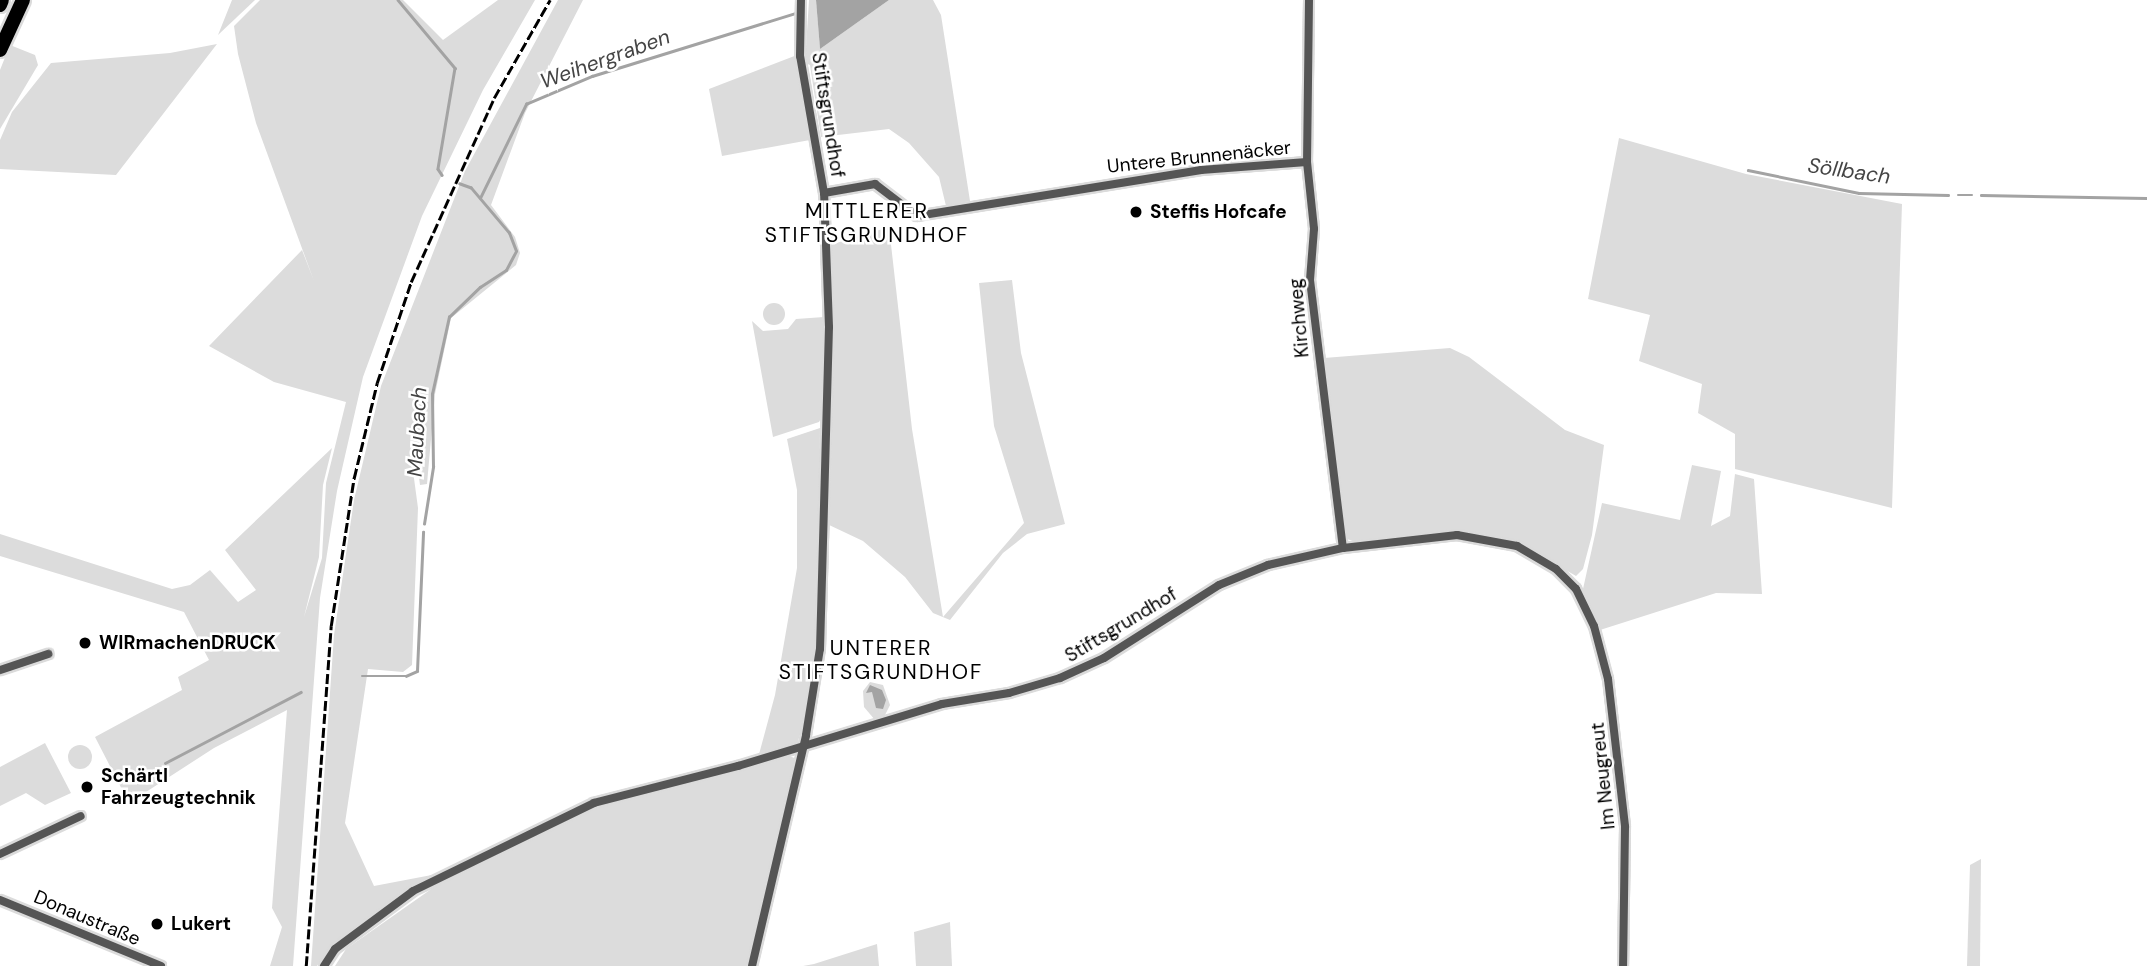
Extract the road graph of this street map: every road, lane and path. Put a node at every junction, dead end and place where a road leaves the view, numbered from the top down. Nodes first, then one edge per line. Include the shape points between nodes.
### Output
1 (2, 0) edge
2 (23, 0) edge
3 (801, 0) edge
4 (1309, 0) edge
5 (0, 5) edge
6 (0, 50) edge
7 (1307, 162) junction
8 (1094, 185) joint
9 (824, 193) junction
10 (1343, 548) junction
11 (1576, 589) joint
12 (48, 654) dead end
13 (0, 670) edge
14 (802, 747) junction
15 (81, 816) dead end
16 (0, 854) edge
17 (0, 900) edge
18 (161, 966) edge
19 (324, 966) edge
20 (752, 966) edge
21 (1623, 966) edge

1 - 5 highway
2 - 6 highway
3 - 9 street, Stiftsgrundhof via 800,56
4 - 7 street, Kirchweg
7 - 8 street, Untere Brunnenäcker via 1230,166
7 - 10 street, Kirchweg via 1314,229 1310,280
8 - 9 street, Stiftsgrundhof via 917,216 875,184
9 - 14 street, Stiftsgrundhof via 829,327 820,635
10 - 11 street, Stiftsgrundhof via 1438,536 1488,538 1537,557
10 - 14 street, Stiftsgrundhof via 1238,576 1104,657 1060,678 1009,693 942,704
11 - 21 street, Im Neugreut via 1594,626 1608,679 1616,740 1625,827
12 - 13 street
14 - 19 street via 594,803 413,891 335,949
14 - 20 street
15 - 16 street
17 - 18 street, Donaustraße

